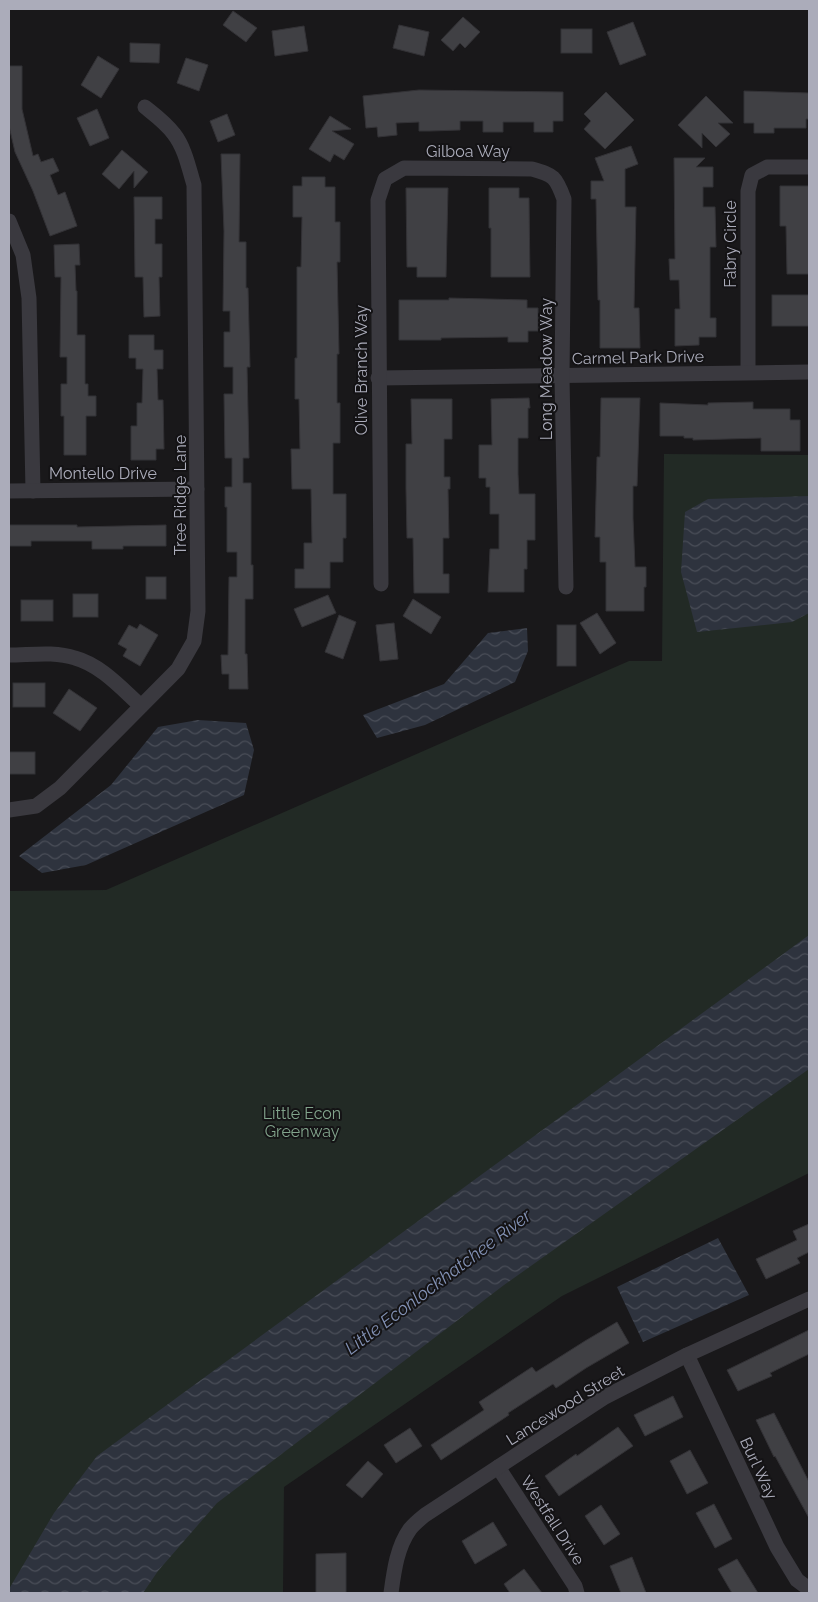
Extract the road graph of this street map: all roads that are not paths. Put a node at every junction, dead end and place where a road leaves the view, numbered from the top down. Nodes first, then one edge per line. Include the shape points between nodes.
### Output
1 (145, 107) dead end
2 (809, 167) edge
3 (404, 168) joint
4 (532, 169) joint
5 (9, 221) edge
6 (748, 372) junction
7 (809, 372) edge
8 (562, 377) junction
9 (378, 378) junction
10 (33, 490) junction
11 (197, 490) junction
12 (9, 491) edge
13 (381, 584) dead end
14 (566, 587) dead end
15 (9, 655) edge
16 (141, 706) junction
17 (9, 810) edge
18 (809, 1298) edge
19 (687, 1355) junction
20 (498, 1467) junction
21 (809, 1590) edge
22 (392, 1593) edge
23 (577, 1593) edge

1 - 11 street, Tree Ridge Lane via 175,135 194,186
2 - 6 street, Fabry Circle via 768,167 752,175 748,191
3 - 4 street, Gilboa Way
3 - 9 street, Olive Branch Way via 385,179 378,200
4 - 8 street, Long Meadow Way via 548,173 558,182 564,199
5 - 10 street via 23,255 29,298
6 - 7 street, Carmel Park Drive
6 - 8 street, Carmel Park Drive
8 - 9 street, Carmel Park Drive
8 - 14 street, Long Meadow Way
9 - 13 street, Olive Branch Way
10 - 11 street, Montello Drive
10 - 12 street, Montello Drive
11 - 16 street, Tree Ridge Lane via 198,611 194,641 178,669
15 - 16 street via 55,654 76,658 99,669
16 - 17 street, Tree Ridge Lane via 60,788 36,806
18 - 19 street, Lancewood Street
19 - 20 street, Lancewood Street via 605,1397
19 - 21 street, Burl Way via 777,1547 797,1580
20 - 22 street, Lancewood Street via 410,1528 394,1571
20 - 23 street, Westfall Drive

